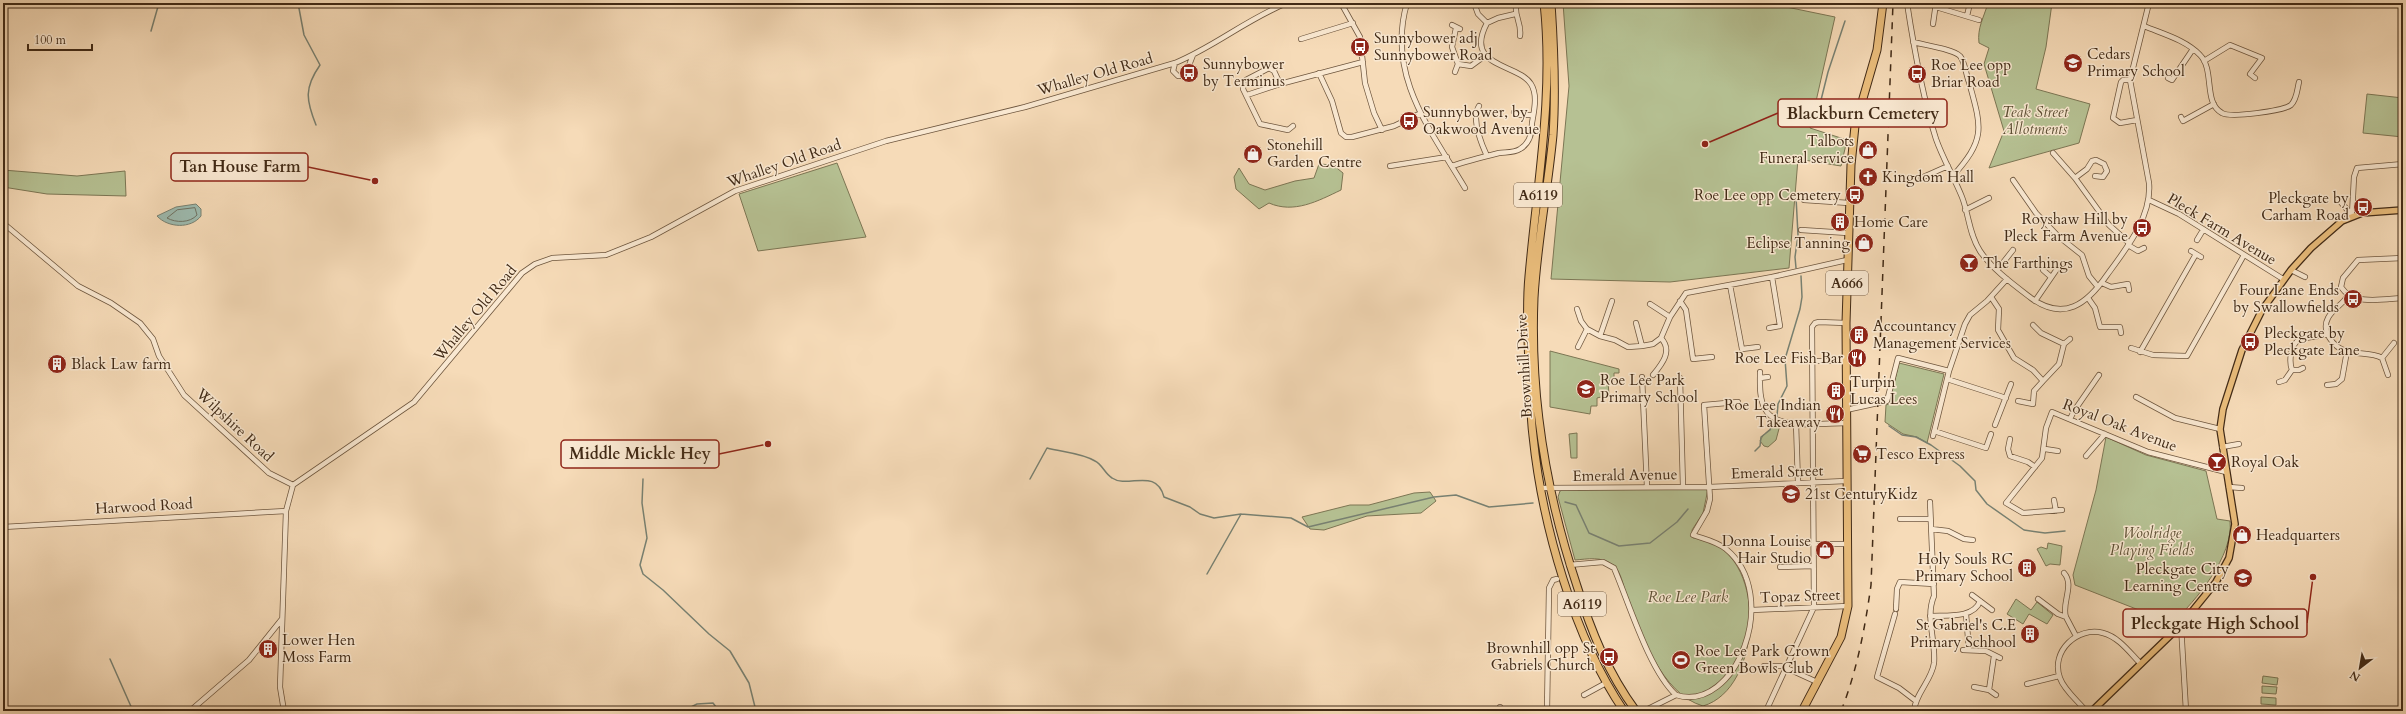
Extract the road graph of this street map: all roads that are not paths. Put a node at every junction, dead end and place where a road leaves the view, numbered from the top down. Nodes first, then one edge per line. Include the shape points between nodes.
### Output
1 (1287, 3) edge
2 (1341, 3) edge
3 (1407, 3) edge
4 (1474, 3) edge
5 (1516, 3) edge
6 (1544, 3) edge
7 (1551, 3) edge
8 (1883, 3) edge
9 (1907, 3) edge
10 (1970, 3) edge
11 (2149, 3) edge
12 (1936, 5) edge
13 (1515, 14) junction
14 (1968, 16) junction
15 (1979, 20) dead end
16 (1487, 23) junction
17 (1354, 24) junction
18 (1933, 24) dead end
19 (2144, 26) junction
20 (1456, 27) dead end
21 (1520, 36) dead end
22 (1301, 39) dead end
23 (1913, 42) junction
24 (2193, 49) junction
25 (1193, 55) junction
26 (1486, 55) junction
27 (2204, 61) junction
28 (1363, 62) junction
29 (1175, 63) junction
30 (1458, 64) junction
31 (1455, 72) dead end
32 (1319, 74) junction
33 (2168, 78) dead end
34 (2255, 78) dead end
35 (2130, 80) junction
36 (2299, 82) dead end
37 (1280, 84) junction
38 (1247, 95) junction
39 (2214, 104) junction
40 (1479, 106) dead end
41 (1514, 112) dead end
42 (1421, 113) junction
43 (1533, 115) junction
44 (2181, 117) dead end
45 (2137, 120) junction
46 (1293, 126) dead end
47 (1382, 130) junction
48 (2053, 153) dead end
49 (1487, 156) junction
50 (1447, 157) junction
51 (2403, 164) edge
52 (1390, 166) dead end
53 (1452, 166) junction
54 (1948, 166) junction
55 (2095, 176) dead end
56 (1952, 177) junction
57 (1921, 178) dead end
58 (2075, 178) junction
59 (2013, 180) dead end
60 (1465, 188) dead end
61 (1989, 198) dead end
62 (2338, 199) dead end
63 (1804, 200) dead end
64 (2149, 200) junction
65 (1849, 203) junction
66 (1965, 210) junction
67 (2403, 210) edge
68 (2352, 215) junction
69 (3, 223) edge
70 (1801, 230) dead end
71 (2203, 230) junction
72 (1848, 232) junction
73 (2197, 240) dead end
74 (2129, 244) junction
75 (2144, 248) dead end
76 (2012, 250) dead end
77 (2190, 251) dead end
78 (2196, 254) junction
79 (2244, 255) junction
80 (2201, 257) dead end
81 (2403, 258) edge
82 (1847, 260) junction
83 (2056, 269) dead end
84 (1998, 270) junction
85 (2044, 270) dead end
86 (2291, 270) junction
87 (1772, 277) junction
88 (2051, 277) junction
89 (2305, 277) dead end
90 (2007, 279) junction
91 (2283, 279) junction
92 (1730, 285) junction
93 (2100, 285) junction
94 (2129, 290) dead end
95 (2348, 295) junction
96 (1991, 297) junction
97 (2088, 298) junction
98 (2403, 298) edge
99 (1680, 300) junction
100 (1612, 301) dead end
101 (2035, 301) junction
102 (1650, 304) dead end
103 (1577, 309) dead end
104 (1670, 316) junction
105 (1846, 322) junction
106 (1636, 323) dead end
107 (2033, 325) dead end
108 (1769, 328) dead end
109 (1587, 329) junction
110 (2121, 333) dead end
111 (2328, 334) junction
112 (1600, 336) junction
113 (1661, 338) junction
114 (2070, 339) dead end
115 (2394, 343) dead end
116 (2064, 344) junction
117 (1578, 346) dead end
118 (1642, 346) junction
119 (1758, 347) dead end
120 (2131, 348) dead end
121 (2140, 352) junction
122 (2347, 352) junction
123 (1712, 357) dead end
124 (2382, 358) junction
125 (1812, 361) junction
126 (1846, 361) junction
127 (2303, 368) dead end
128 (2292, 370) junction
129 (1949, 371) junction
130 (1760, 372) dead end
131 (1653, 375) dead end
132 (2099, 375) dead end
133 (2388, 375) dead end
134 (1642, 377) dead end
135 (1768, 377) dead end
136 (1680, 378) dead end
137 (1760, 378) junction
138 (1947, 379) junction
139 (2043, 381) junction
140 (2279, 382) dead end
141 (2011, 384) dead end
142 (2327, 385) dead end
143 (2136, 397) dead end
144 (2006, 398) junction
145 (1738, 402) dead end
146 (2018, 402) dead end
147 (1846, 410) junction
148 (2070, 419) junction
149 (1796, 423) junction
150 (1846, 423) junction
151 (1812, 424) junction
152 (1996, 425) dead end
153 (2220, 429) junction
154 (1991, 434) dead end
155 (2105, 434) junction
156 (2010, 439) dead end
157 (1973, 444) junction
158 (2239, 444) dead end
159 (2222, 447) junction
160 (2045, 449) junction
161 (1971, 450) dead end
162 (2058, 451) dead end
163 (2086, 456) dead end
164 (2035, 467) junction
165 (2226, 472) junction
166 (1846, 481) junction
167 (1812, 482) junction
168 (1798, 483) junction
169 (293, 485) junction
170 (1647, 487) junction
171 (1683, 487) junction
172 (1709, 487) junction
173 (2230, 487) junction
174 (1541, 488) junction
175 (1549, 488) junction
176 (2242, 488) dead end
177 (2054, 500) dead end
178 (1930, 502) dead end
179 (2062, 510) dead end
180 (286, 511) junction
181 (2056, 511) junction
182 (1900, 519) dead end
183 (1930, 520) junction
184 (3, 527) edge
185 (1931, 529) junction
186 (1973, 540) dead end
187 (1813, 544) junction
188 (1846, 544) junction
189 (1569, 564) junction
190 (1813, 566) junction
191 (1780, 567) dead end
192 (2064, 574) dead end
193 (1557, 579) dead end
194 (1934, 584) junction
195 (1972, 595) dead end
196 (2038, 598) dead end
197 (1980, 601) junction
198 (1848, 606) junction
199 (1814, 607) junction
200 (1752, 610) junction
201 (1992, 610) dead end
202 (1966, 614) junction
203 (1930, 616) junction
204 (2066, 617) junction
205 (282, 618) junction
206 (2181, 625) junction
207 (2076, 636) junction
208 (1963, 650) dead end
209 (1969, 650) junction
210 (1994, 656) junction
211 (2000, 658) dead end
212 (2140, 664) junction
213 (1742, 665) dead end
214 (1764, 666) dead end
215 (1786, 667) junction
216 (2059, 676) junction
217 (1817, 682) junction
218 (1606, 683) junction
219 (2027, 684) dead end
220 (1974, 687) dead end
221 (1989, 690) junction
222 (1584, 695) dead end
223 (1676, 695) junction
224 (1996, 695) dead end
225 (1916, 701) junction
226 (1686, 702) dead end
227 (190, 711) edge
228 (284, 711) edge
229 (1548, 711) edge
230 (1624, 711) edge
231 (1636, 711) edge
232 (1644, 711) edge
233 (1766, 711) edge
234 (1802, 711) edge
235 (1914, 711) edge
236 (2086, 711) edge
237 (2092, 711) edge
238 (2186, 711) edge

1 - 25 street, Whalley Old Road via 1255,18
2 - 17 street
3 - 42 street via 1401,49 1403,68
4 - 16 street via 1478,14
5 - 13 street
6 - 174 highway, Brownhill Drive / A6119 via 1547,97 1528,276 1527,321 1533,436
7 - 175 highway, Brownhill Drive / A6119 via 1555,91 1553,132 1534,300 1539,424
8 - 65 highway, A666 via 1876,50 1855,126
9 - 23 street
10 - 14 street
11 - 19 street
12 - 14 street
12 - 18 street
13 - 16 street
13 - 21 street via 1520,26
14 - 15 street
16 - 26 street via 1482,31
17 - 22 street
17 - 28 street via 1360,37
19 - 24 street
19 - 35 street
20 - 30 street via 1452,47
23 - 54 street via 1936,139
23 - 56 street via 1954,53 1962,59 1977,111 1979,139 1969,157
24 - 27 street
24 - 33 street via 2172,80
25 - 29 street, Whalley Old Road
25 - 29 street via 1188,68 1181,76 1173,71
26 - 30 street via 1471,66
26 - 43 street via 1498,66 1528,80 1534,91
27 - 34 street via 2230,45 2262,58 2250,74
27 - 39 street
28 - 32 street
28 - 47 street via 1365,83
29 - 169 street, Whalley Old Road via 1025,107 886,141 735,191 651,237 606,255 552,258 535,264 522,273 414,402
30 - 31 street
32 - 37 street
32 - 47 street via 1332,101 1343,134 1352,137
35 - 45 street
35 - 45 street via 2121,82 2113,118 2120,123
36 - 39 street via 2296,98 2285,108 2230,116 2223,114
37 - 38 street
37 - 38 street via 1272,70 1264,68 1243,82
38 - 46 street via 1262,126 1288,130
39 - 44 street via 2183,121
40 - 49 street via 1478,128
41 - 43 street via 1519,117
42 - 47 street
42 - 50 street
43 - 49 street via 1530,137 1521,149
45 - 64 street via 2149,183
48 - 58 street
49 - 53 street
50 - 52 street
50 - 53 street
51 - 68 street via 2357,168 2354,176
53 - 60 street
54 - 56 street
54 - 57 street
55 - 58 street via 2103,176 2107,171 2104,164 2096,160
56 - 66 street
58 - 74 street via 2109,226
59 - 93 street via 2036,213 2082,256 2089,276
61 - 66 street
62 - 68 street
63 - 65 street
64 - 71 street, Pleck Farm Avenue via 2179,214
64 - 74 street
65 - 72 highway, A666
66 - 84 street via 1974,240 1981,252
67 - 68 main road
68 - 86 main road via 2334,226
69 - 169 street, Wilpshire Road via 78,286 111,302 140,323 153,339 159,356 184,394 269,473
70 - 72 street
71 - 73 street
71 - 79 street, Pleck Farm Avenue
72 - 82 highway, A666
74 - 75 street via 2138,251
74 - 93 street
76 - 84 street
77 - 78 street
78 - 80 street
78 - 121 street
79 - 91 street, Pleck Farm Avenue
79 - 121 street via 2214,304 2191,353 2183,357
81 - 95 street via 2358,260 2341,282 2341,287
82 - 87 street
82 - 105 highway, A666
83 - 88 street
84 - 90 street
85 - 88 street
86 - 89 street
86 - 91 main road
87 - 92 street
87 - 108 street via 1780,326
88 - 101 street
90 - 96 street
90 - 101 street
91 - 153 main road via 2262,310 2242,350 2223,409
92 - 99 street via 1686,294
92 - 119 street via 1742,349
93 - 94 street via 2111,288 2128,284
93 - 97 street
95 - 98 street via 2370,299
95 - 111 street via 2328,318
96 - 129 street via 1970,315
96 - 139 street via 1999,309 1998,330 2014,358 2034,370
97 - 101 street via 2073,307 2061,310
97 - 110 street via 2095,308 2100,327 2120,327
99 - 104 street
99 - 123 street via 1686,310 1693,359
100 - 112 street
102 - 104 street
103 - 109 street via 1580,321
104 - 113 street
105 - 125 street via 1815,323 1812,327
105 - 126 highway, A666
106 - 118 street
107 - 116 street via 2041,333
109 - 112 street
109 - 117 street
111 - 122 street via 2334,344
111 - 128 street via 2297,342 2290,361
112 - 118 street via 1628,347
113 - 118 street via 1653,344
113 - 131 street via 1667,352
114 - 116 street
115 - 124 street
116 - 139 street via 2059,364
120 - 121 street
122 - 124 street
122 - 142 street via 2342,379 2336,384
124 - 133 street
125 - 126 street
125 - 151 street
126 - 147 highway, A666
127 - 128 street
128 - 140 street via 2285,380
129 - 138 street
129 - 147 street via 1898,358 1887,401
130 - 137 street
132 - 148 street
134 - 170 street
135 - 137 street
136 - 171 street
137 - 149 street via 1764,408 1775,419
138 - 144 street
138 - 157 street via 1933,433
139 - 146 street via 2034,391 2033,404
141 - 144 street
143 - 153 street via 2175,418
144 - 152 street
145 - 172 street via 1704,405
147 - 150 highway, A666
148 - 155 street, Royal Oak Avenue
148 - 160 street, Royal Oak Avenue via 2052,412 2046,431
149 - 151 street
149 - 168 street
150 - 151 street
150 - 166 highway, A666
151 - 167 street
153 - 159 main road
154 - 157 street via 1986,448
155 - 163 street
155 - 165 street, Royal Oak Avenue via 2148,452
156 - 164 street via 2010,456
157 - 161 street
158 - 159 street
159 - 165 main road
160 - 162 street
160 - 164 street
164 - 181 street via 2006,503 2023,513
165 - 173 main road
166 - 167 street, Emerald Street
166 - 188 highway, A666
167 - 168 street, Emerald Street
167 - 187 street
168 - 172 street, Emerald Street
169 - 180 street
170 - 171 street, Emerald Avenue
170 - 175 street, Emerald Avenue
171 - 172 street, Emerald Avenue
172 - 200 street via 1710,500 1707,511 1693,535 1719,544 1734,557 1750,592
173 - 176 street
173 - 206 main road via 2235,524 2229,558 2216,582
174 - 175 street, Emerald Avenue
174 - 218 highway, Brownhill Drive / A6119 via 1563,578 1581,629
175 - 189 highway, Brownhill Drive / A6119
177 - 181 street
178 - 183 street
179 - 181 street
180 - 184 street, Harwood Road
180 - 205 street
182 - 183 street
183 - 185 street
185 - 186 street via 1948,531 1964,539
185 - 194 street
187 - 188 street
187 - 190 street
188 - 198 highway, A666
189 - 223 street via 1603,562 1614,568 1645,645
189 - 231 highway, Brownhill Drive / A6119 via 1605,661
190 - 191 street
190 - 199 street
192 - 204 street via 2068,581
193 - 229 street via 1553,580 1549,588
194 - 203 street
194 - 225 street via 1900,582 1877,677 1899,688
195 - 197 street
196 - 204 street via 2058,614
197 - 201 street
197 - 202 street
198 - 199 street, Topaz Street
198 - 217 highway, A666 via 1841,637
199 - 200 street, Topaz Street
199 - 215 street
200 - 213 street via 1749,645
202 - 203 street
202 - 209 street
203 - 225 street via 1934,662
204 - 207 street
205 - 227 street via 249,660
205 - 228 street via 280,687
206 - 212 main road
206 - 238 street
207 - 212 street via 2096,632 2110,636 2122,644
207 - 216 street via 2061,653
208 - 209 street
209 - 210 street via 1986,651
210 - 211 street
210 - 221 street
212 - 237 main road
214 - 215 street
215 - 217 street
215 - 233 street
216 - 219 street
216 - 236 street
217 - 234 highway, A666
218 - 222 street
218 - 230 highway, Brownhill Drive / A6119
220 - 221 street
221 - 224 street
223 - 226 street
223 - 232 street
225 - 235 street

